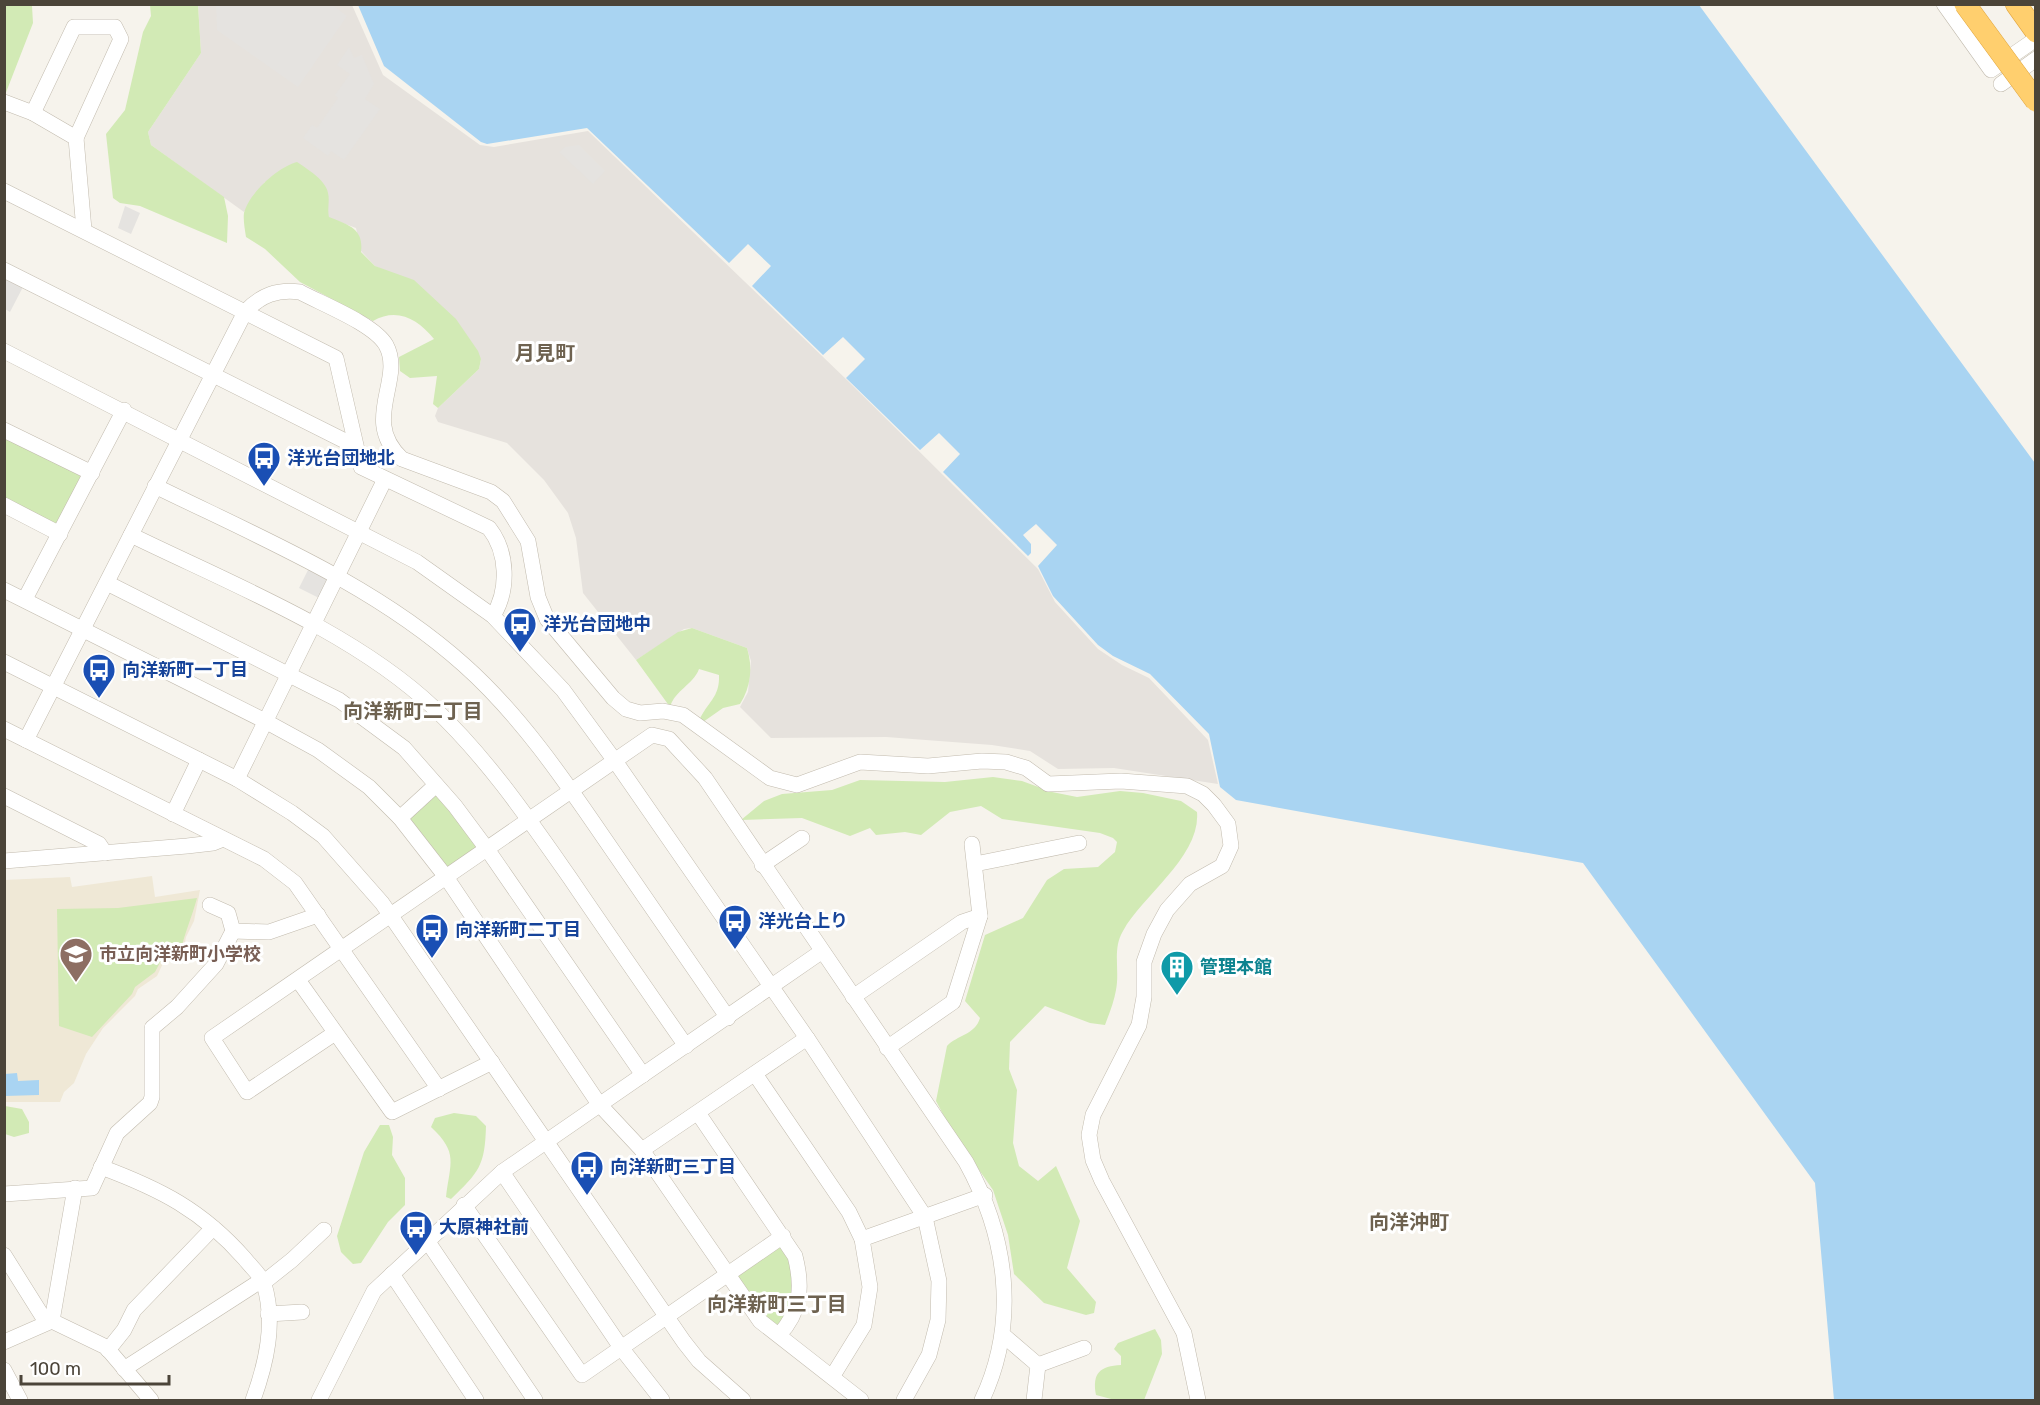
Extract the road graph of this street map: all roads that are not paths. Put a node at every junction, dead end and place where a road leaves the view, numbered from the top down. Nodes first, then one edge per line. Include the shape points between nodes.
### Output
1 (1944, 4) edge
2 (1965, 4) edge
3 (2016, 4) edge
4 (2036, 32) edge
5 (2036, 39) edge
6 (2036, 59) edge
7 (2001, 84) dead end
8 (2036, 101) edge
9 (4, 102) edge
10 (33, 113) junction
11 (76, 138) junction
12 (4, 191) edge
13 (84, 230) junction
14 (4, 270) edge
15 (245, 312) junction
16 (4, 351) edge
17 (211, 374) junction
18 (124, 410) junction
19 (4, 430) edge
20 (179, 438) junction
21 (355, 446) junction
22 (92, 473) junction
23 (385, 479) junction
24 (155, 486) junction
25 (4, 505) edge
26 (361, 531) junction
27 (60, 534) junction
28 (131, 535) junction
29 (337, 576) junction
30 (107, 583) junction
31 (4, 590) edge
32 (25, 599) junction
33 (493, 616) junction
34 (314, 626) junction
35 (83, 630) junction
36 (4, 662) edge
37 (290, 674) junction
38 (53, 687) junction
39 (265, 721) junction
40 (4, 729) edge
41 (26, 740) junction
42 (199, 760) junction
43 (615, 761) junction
44 (237, 779) junction
45 (436, 785) junction
46 (571, 790) junction
47 (4, 796) edge
48 (173, 814) junction
49 (400, 818) junction
50 (529, 819) junction
51 (222, 838) junction
52 (802, 838) dead end
53 (1079, 843) dead end
54 (972, 844) dead end
55 (487, 849) junction
56 (105, 853) junction
57 (4, 861) edge
58 (975, 864) junction
59 (762, 865) junction
60 (446, 877) junction
61 (210, 905) dead end
62 (318, 915) junction
63 (391, 916) junction
64 (980, 916) junction
65 (233, 931) junction
66 (341, 950) junction
67 (821, 952) junction
68 (298, 980) junction
69 (771, 987) junction
70 (853, 997) junction
71 (728, 1018) junction
72 (335, 1033) junction
73 (807, 1038) junction
74 (686, 1046) junction
75 (887, 1048) junction
76 (492, 1062) junction
77 (755, 1074) junction
78 (643, 1075) junction
79 (439, 1089) junction
80 (599, 1104) junction
81 (698, 1113) junction
82 (546, 1141) junction
83 (642, 1150) junction
84 (100, 1167) junction
85 (502, 1172) junction
86 (75, 1188) junction
87 (4, 1194) edge
88 (985, 1195) junction
89 (464, 1205) junction
90 (925, 1217) junction
91 (213, 1228) junction
92 (324, 1230) dead end
93 (783, 1236) junction
94 (862, 1239) junction
95 (428, 1242) junction
96 (4, 1255) edge
97 (392, 1275) junction
98 (727, 1276) junction
99 (262, 1281) junction
100 (302, 1312) dead end
101 (268, 1314) junction
102 (668, 1318) junction
103 (49, 1322) junction
104 (779, 1335) junction
105 (1003, 1335) junction
106 (4, 1342) edge
107 (1084, 1348) dead end
108 (107, 1349) junction
109 (622, 1349) junction
110 (1038, 1365) junction
111 (124, 1369) junction
112 (832, 1377) junction
113 (7, 1380) edge
114 (20, 1401) edge
115 (151, 1401) edge
116 (253, 1401) edge
117 (319, 1401) edge
118 (476, 1401) edge
119 (535, 1401) edge
120 (662, 1401) edge
121 (743, 1401) edge
122 (861, 1401) edge
123 (904, 1401) edge
124 (982, 1401) edge
125 (1034, 1401) edge
126 (1198, 1401) edge

1 - 5 street via 1991,70
2 - 8 highway, bridge
3 - 4 highway
6 - 7 street
9 - 10 street
10 - 11 street
10 - 11 street via 74,27 115,27 121,39
11 - 13 street
12 - 13 street
13 - 15 street
14 - 17 street
15 - 17 street
15 - 21 street via 336,358
15 - 126 street via 266,294 287,290 300,292 375,332 387,346 383,427 393,450 402,459 491,492 502,501 528,541 538,597 547,619 626,709 683,715 782,783 806,783 860,762 928,766 982,760 1026,768 1048,784 1121,781 1187,786 1214,805 1228,824 1231,846 1222,866 1190,884 1167,910 1154,934 1144,962 1140,1025 1099,1099 1089,1135 1102,1181 1184,1333
16 - 18 street
17 - 20 street
17 - 21 street
18 - 20 street
18 - 22 street
19 - 22 street
20 - 24 street
20 - 26 street
21 - 23 street via 361,468
22 - 27 street
23 - 26 street
23 - 33 street via 489,528 495,535 505,560 499,606
24 - 28 street
24 - 29 street
25 - 27 street
26 - 29 street
26 - 33 street via 417,562
27 - 32 street
28 - 30 street
28 - 34 street
29 - 34 street
29 - 46 street via 393,611 465,665 525,730
30 - 35 street
30 - 37 street
31 - 32 street
32 - 35 street
33 - 43 street via 563,690
34 - 37 street
34 - 50 street via 375,662 433,706 484,759
35 - 38 street
35 - 39 street
36 - 38 street
37 - 39 street
37 - 45 street via 339,700 404,748
38 - 41 street
38 - 42 street
39 - 44 street
39 - 49 street via 318,750 369,787
40 - 41 street
41 - 48 street
42 - 44 street
42 - 48 street
43 - 46 street
43 - 59 street via 652,735 669,739 705,777
43 - 69 street
44 - 63 street via 323,836 362,877
45 - 49 street
45 - 55 street
46 - 50 street
46 - 71 street
47 - 56 street via 99,844
48 - 51 street
49 - 60 street
50 - 55 street
50 - 74 street
51 - 56 street via 213,843
51 - 62 street via 281,870
52 - 59 street
53 - 58 street
54 - 58 street
55 - 60 street
55 - 78 street
56 - 57 street
58 - 64 street
59 - 67 street
60 - 63 street
60 - 80 street
61 - 65 street via 228,913
62 - 65 street via 269,932
62 - 66 street
63 - 66 street
63 - 76 street
64 - 70 street via 962,922
64 - 75 street via 953,1002
65 - 84 street via 216,964 152,1028 152,1097 117,1133
66 - 68 street
66 - 79 street
67 - 69 street
67 - 70 street
68 - 72 street
68 - 72 street via 212,1038 247,1092
69 - 71 street
69 - 73 street
70 - 75 street
71 - 74 street
72 - 79 street via 392,1112
73 - 77 street
73 - 90 street
74 - 78 street
75 - 88 street
76 - 79 street
76 - 82 street
77 - 81 street
77 - 94 street via 849,1212
78 - 80 street
80 - 82 street
80 - 83 street
81 - 83 street
81 - 93 street
82 - 85 street
82 - 102 street
83 - 98 street
84 - 86 street via 92,1188
84 - 91 street via 162,1191
85 - 89 street
85 - 109 street
86 - 87 street
86 - 103 street
88 - 90 street
88 - 105 street via 999,1238 1004,1283
89 - 95 street
89 - 109 street via 582,1375
90 - 94 street
90 - 123 street via 939,1281 938,1320 929,1355
91 - 99 street
91 - 108 street via 134,1310 124,1330
92 - 99 street
93 - 98 street
93 - 104 street via 795,1256 800,1298 795,1313
94 - 112 street via 870,1287 864,1326
95 - 97 street
95 - 119 street
96 - 103 street
97 - 117 street via 374,1291
97 - 118 street
98 - 102 street
98 - 104 street via 760,1321
99 - 101 street
99 - 111 street
100 - 101 street
101 - 116 street via 264,1373
102 - 109 street
102 - 121 street via 699,1362
103 - 106 street
103 - 108 street
104 - 112 street
105 - 110 street
105 - 124 street
107 - 110 street
108 - 111 street
109 - 120 street
110 - 125 street
111 - 115 street
112 - 122 street
113 - 114 street

